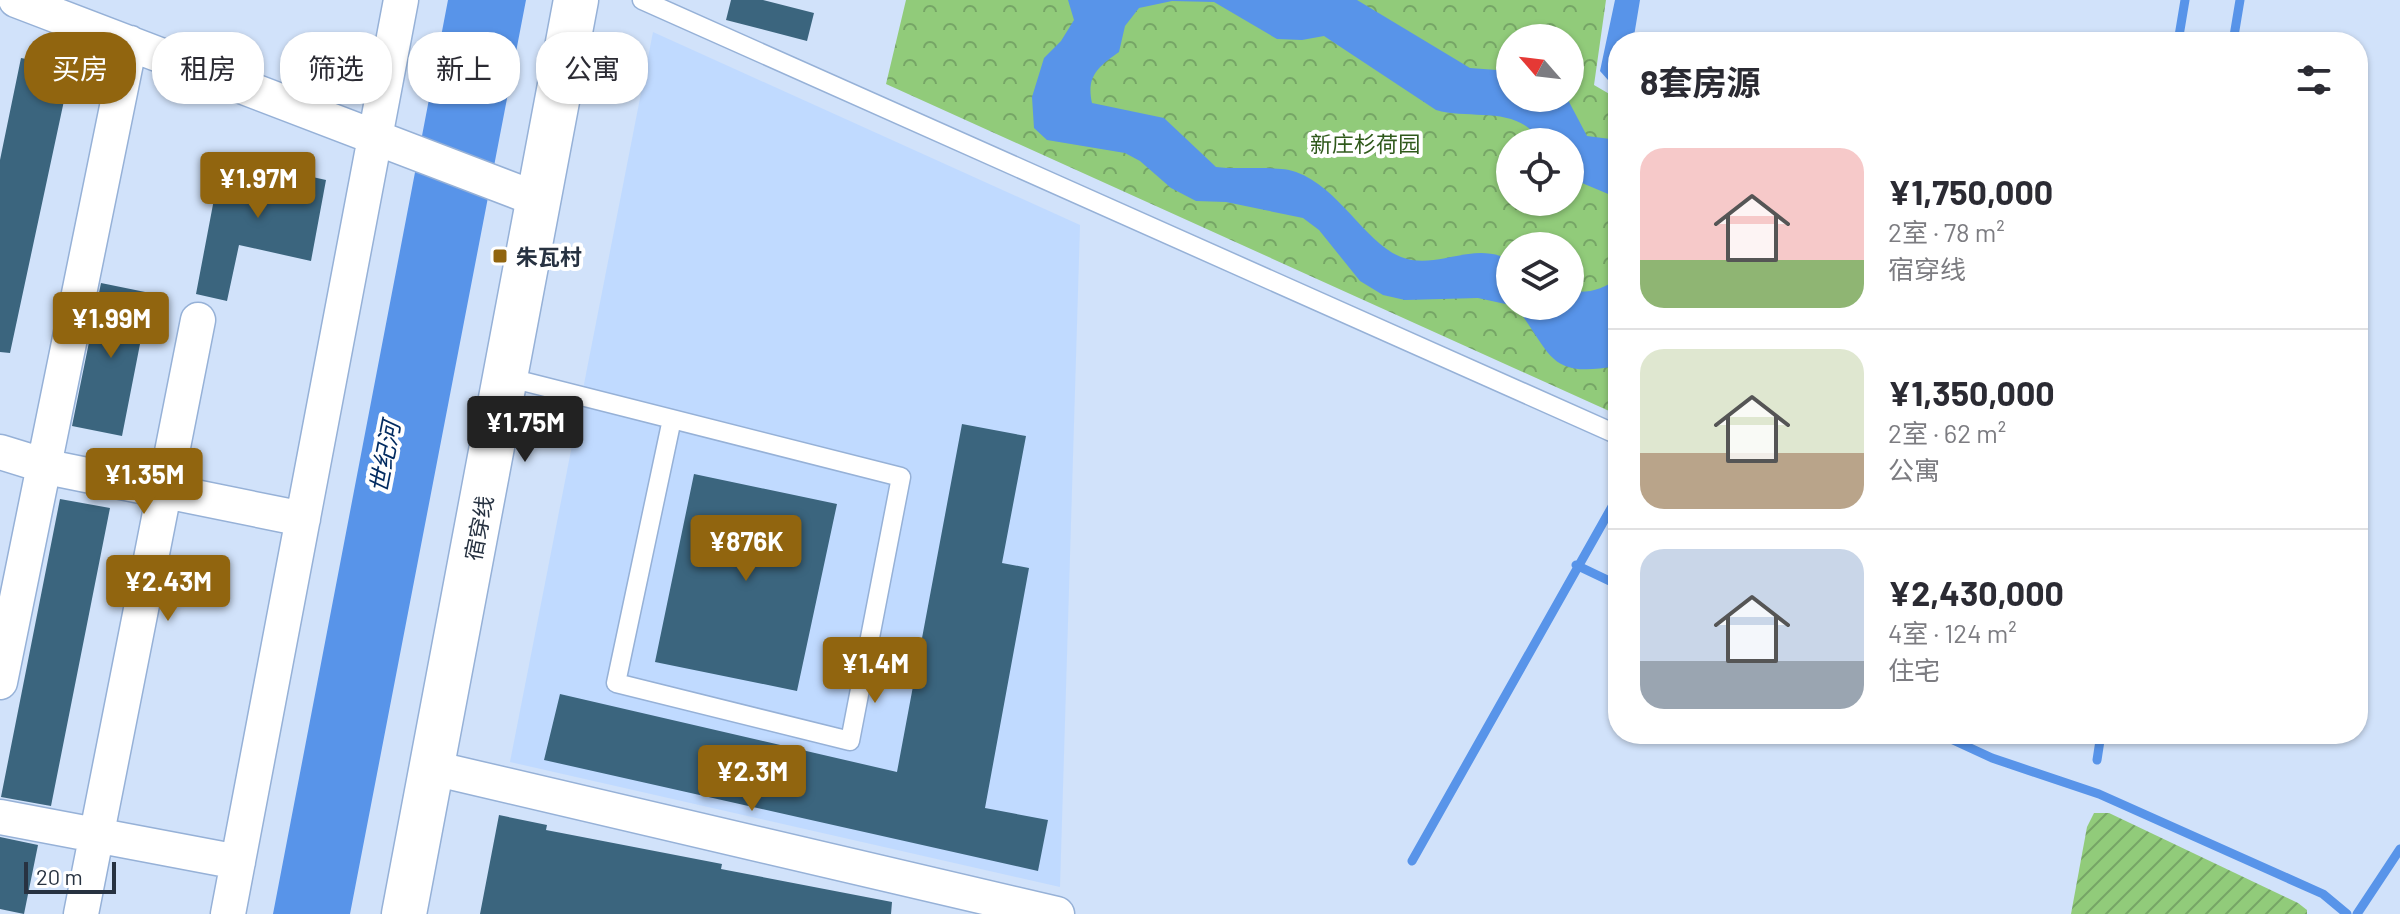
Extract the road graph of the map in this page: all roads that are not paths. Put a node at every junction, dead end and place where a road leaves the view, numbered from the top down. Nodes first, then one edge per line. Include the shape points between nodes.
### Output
1 (16, 0) edge
2 (401, 0) edge
3 (576, 0) edge
4 (642, 0) edge
5 (101, 32) edge
6 (136, 45) edge
7 (117, 104) edge
8 (381, 139) junction
9 (524, 195) junction
10 (198, 320) dead end
11 (506, 377) junction
12 (672, 419) junction
13 (1608, 431) edge
14 (0, 452) edge
15 (42, 465) junction
16 (164, 491) junction
17 (303, 519) junction
18 (0, 682) edge
19 (433, 768) junction
20 (0, 817) edge
21 (96, 835) junction
22 (238, 862) junction
23 (81, 914) edge
24 (228, 914) edge
25 (404, 914) edge
26 (1057, 914) edge

1 - 5 street
2 - 8 street
3 - 9 main road, 宿穿线
4 - 13 lane
6 - 8 street
7 - 15 street
8 - 9 street
8 - 17 street
9 - 11 main road, 宿穿线
10 - 16 street
11 - 12 lane
11 - 19 main road, 宿穿线
12 - 12 lane via 901,477 850,741 616,683
14 - 15 street
15 - 16 street
15 - 18 street
16 - 17 street
16 - 21 street
17 - 22 street
19 - 25 main road, 宿穿线
19 - 26 street
20 - 21 street
21 - 22 street
21 - 23 street
22 - 24 street

